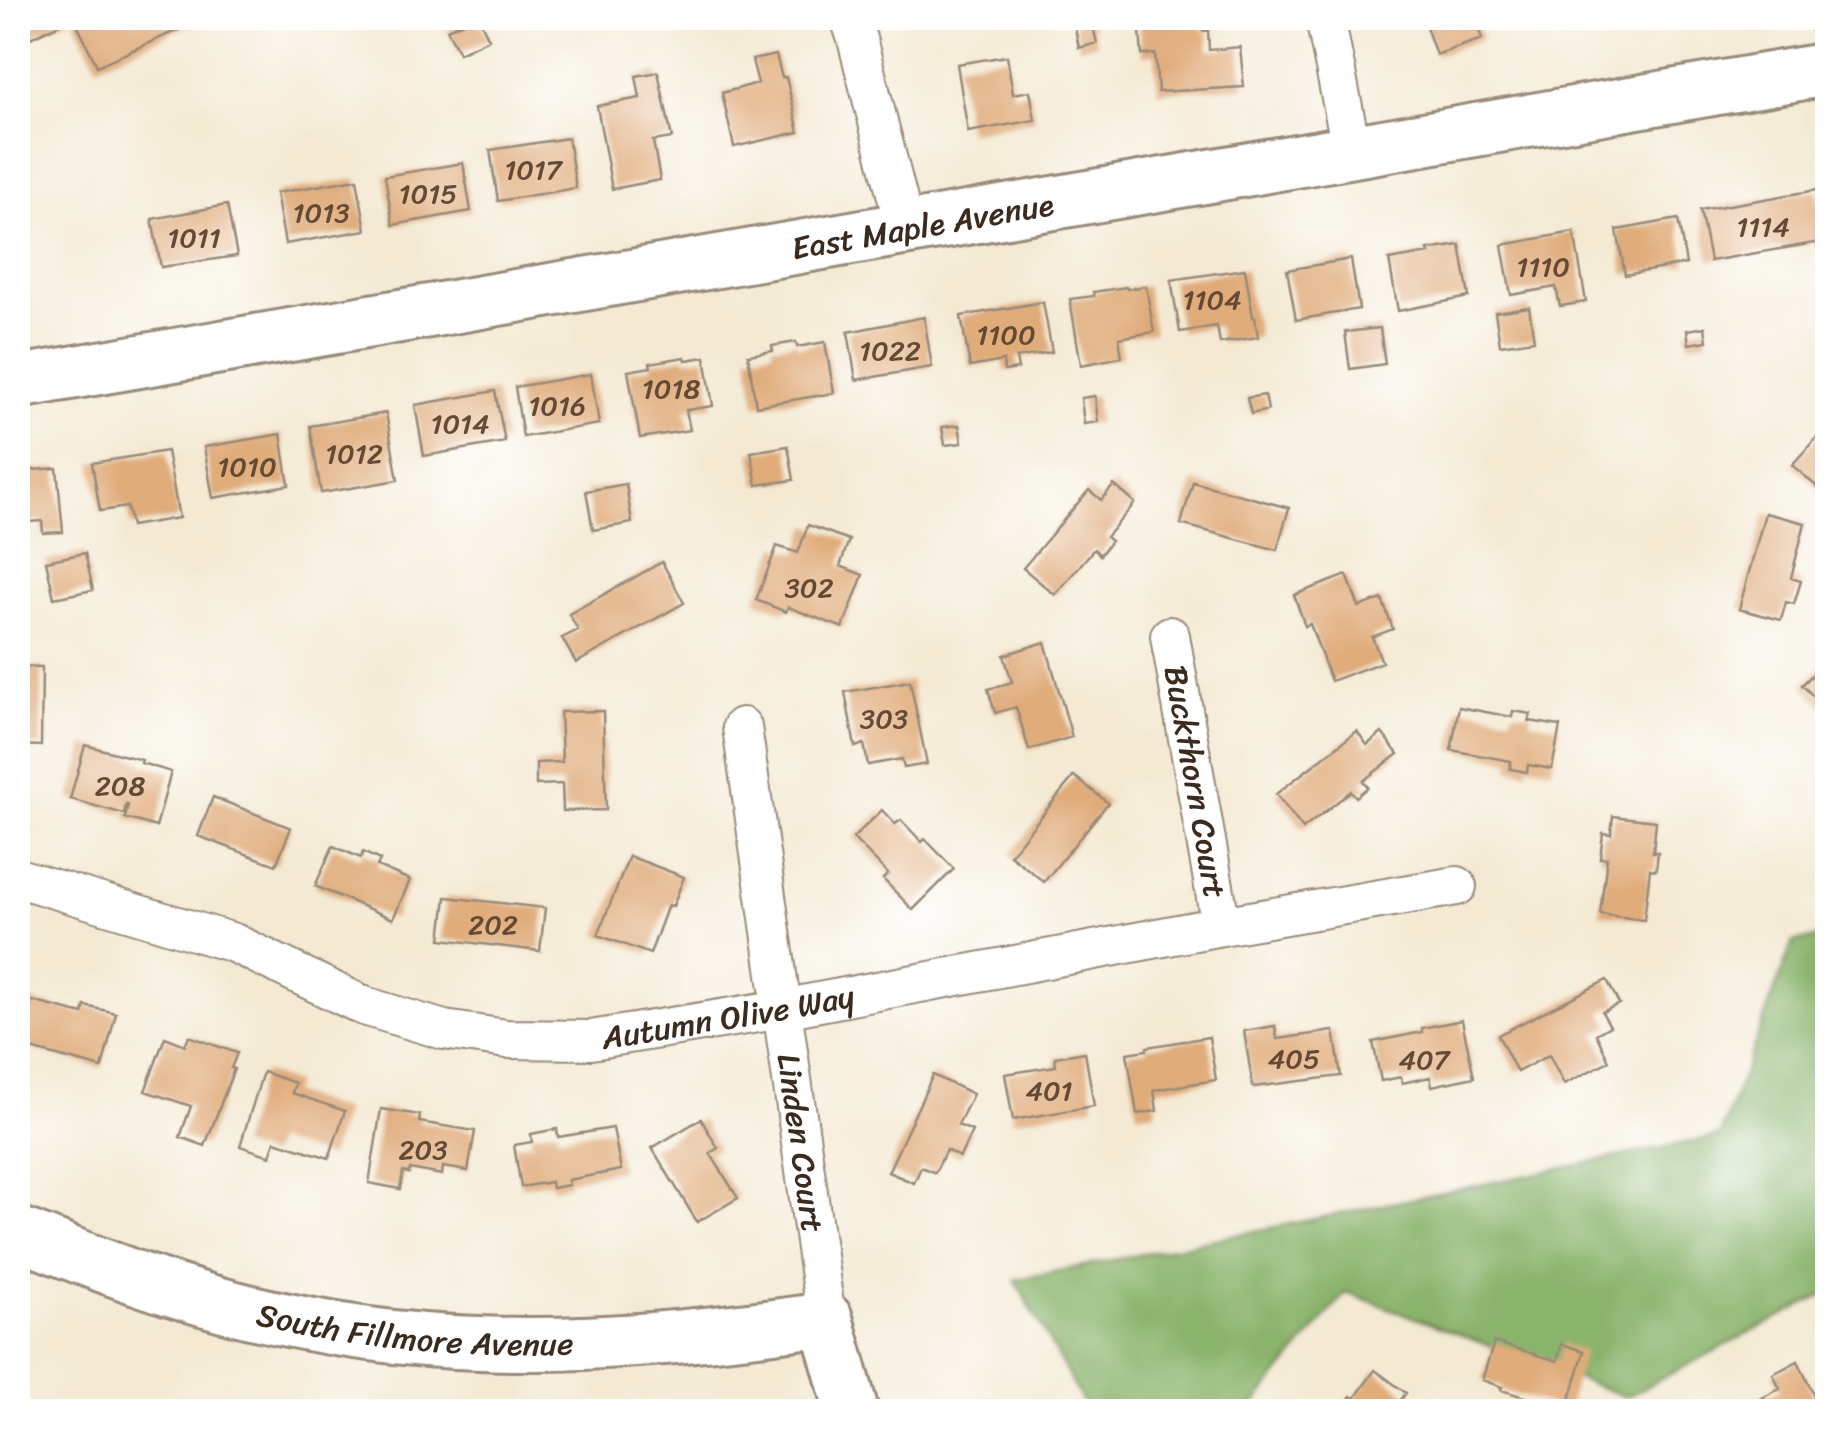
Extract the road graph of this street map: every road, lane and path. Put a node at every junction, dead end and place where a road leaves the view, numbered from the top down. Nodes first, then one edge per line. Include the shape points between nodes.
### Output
1 (850, 18) edge
2 (1326, 18) edge
3 (1828, 69) edge
4 (1352, 152) junction
5 (905, 228) junction
6 (18, 382) edge
7 (1170, 636) dead end
8 (742, 727) dead end
9 (18, 878) edge
10 (1457, 886) dead end
11 (1221, 926) junction
12 (782, 1009) junction
13 (18, 1233) edge
14 (826, 1319) junction
15 (852, 1412) edge

1 - 5 street
2 - 4 street
3 - 4 main road, East Maple Avenue
4 - 5 main road, East Maple Avenue
5 - 6 main road, East Maple Avenue
7 - 11 street, Buckthorn Court
8 - 12 street, Linden Court
9 - 12 street, Autumn Olive Way via 234,943 364,1006 444,1030 508,1040 592,1040
10 - 11 street, Autumn Olive Way
11 - 12 street, Autumn Olive Way
12 - 14 street, Linden Court
13 - 14 main road, South Fillmore Avenue via 247,1311 395,1336 478,1344 629,1341
14 - 15 main road

